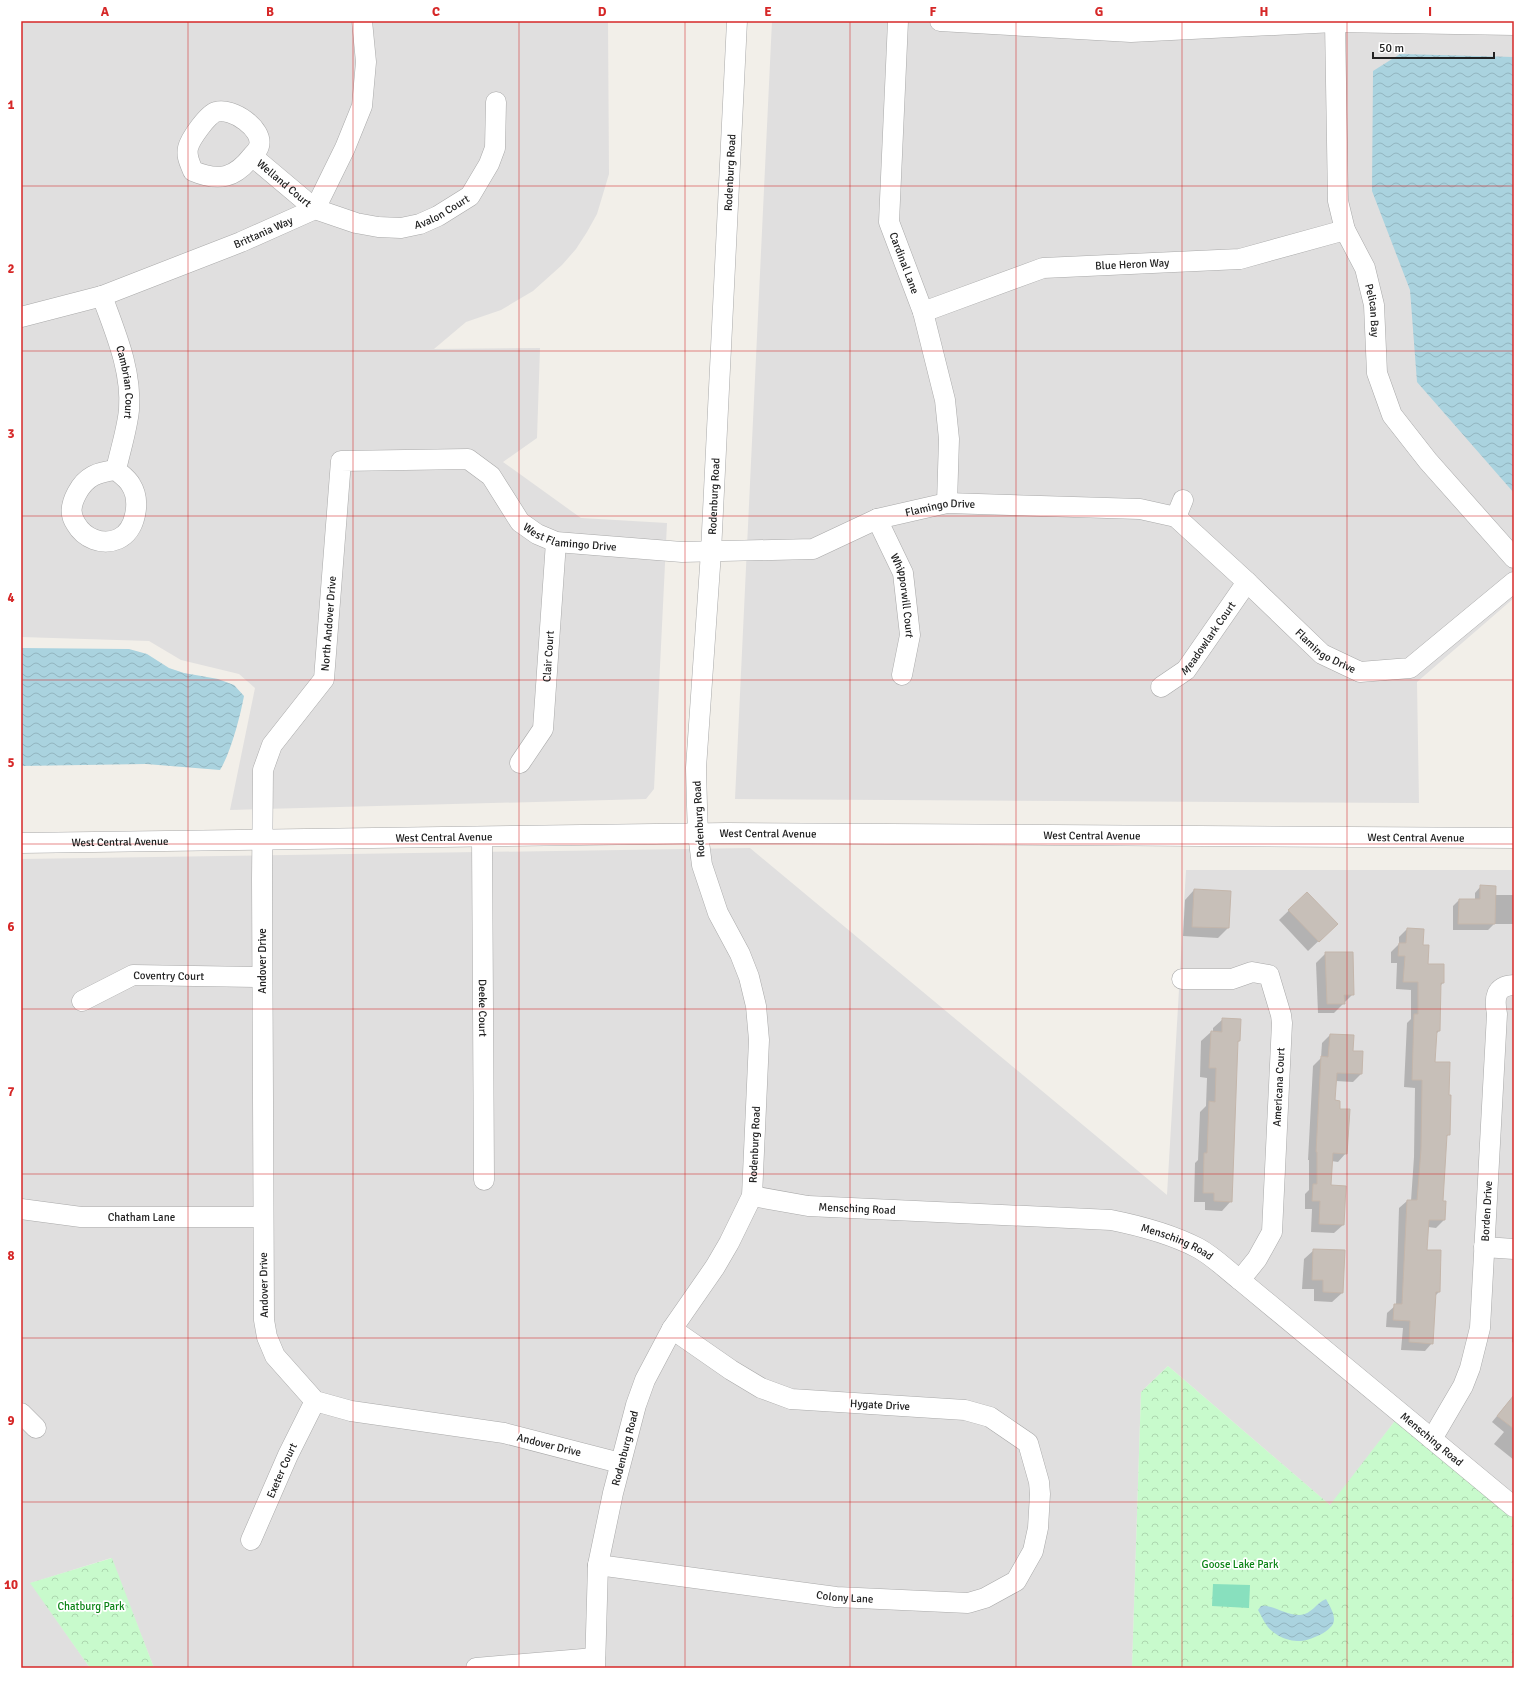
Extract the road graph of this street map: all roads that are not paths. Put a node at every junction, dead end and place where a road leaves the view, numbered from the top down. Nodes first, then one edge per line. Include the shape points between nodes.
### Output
1 (362, 21) edge
2 (737, 21) edge
3 (898, 21) edge
4 (940, 21) edge
5 (1335, 22) junction
6 (1514, 25) edge
7 (496, 102) dead end
8 (252, 156) dead end
9 (316, 210) junction
10 (1345, 230) junction
11 (102, 296) junction
12 (923, 312) junction
13 (21, 317) edge
14 (341, 461) joint
15 (116, 470) dead end
16 (947, 503) junction
17 (877, 519) junction
18 (556, 542) junction
19 (711, 552) junction
20 (1514, 558) edge
21 (1247, 582) junction
22 (1514, 582) edge
23 (902, 675) dead end
24 (1161, 687) dead end
25 (520, 763) dead end
26 (698, 834) junction
27 (482, 836) junction
28 (1514, 838) edge
29 (263, 840) junction
30 (21, 843) edge
31 (262, 977) junction
32 (1182, 979) dead end
33 (1514, 985) edge
34 (82, 1001) dead end
35 (484, 1180) dead end
36 (752, 1196) junction
37 (21, 1209) edge
38 (263, 1217) junction
39 (1484, 1247) junction
40 (1514, 1249) edge
41 (1240, 1280) junction
42 (672, 1329) junction
43 (315, 1401) junction
44 (21, 1412) edge
45 (36, 1428) dead end
46 (1432, 1439) junction
47 (620, 1463) junction
48 (1514, 1507) edge
49 (1039, 1512) joint
50 (251, 1540) dead end
51 (598, 1565) junction
52 (595, 1663) edge
53 (476, 1668) edge

1 - 9 street via 366,62 362,106
2 - 19 street, Rodenburg Road
3 - 12 street, Cardinal Lane via 889,222
4 - 5 street via 1131,32
5 - 6 street
5 - 10 street, Pelican Bay via 1338,201
7 - 9 street, Avalon Court via 496,148 489,164 470,196 438,216 420,224 388,228 356,223
8 - 9 street, Welland Court
9 - 11 street, Brittania Way
10 - 12 street, Blue Heron Way via 1240,259 1043,268
10 - 20 street, Pelican Bay via 1365,268 1374,305 1377,373 1392,415 1428,461
11 - 13 street, Brittania Way
11 - 15 street, Cambrian Court via 121,347 127,375 129,410
12 - 16 street, Cardinal Lane via 944,400 949,439
14 - 18 street, West Flamingo Drive via 468,459 491,476 520,522
14 - 29 street, North Andover Drive via 324,679 268,752 263,770
16 - 17 street, Flamingo Drive
16 - 21 street, Flamingo Drive via 1179,509
17 - 19 street, Flamingo Drive via 813,549
17 - 23 street, Whipporwill Court via 903,573 910,635
18 - 19 street, West Flamingo Drive
18 - 25 street, Clair Court via 543,729
19 - 26 street, Rodenburg Road via 696,768
21 - 22 street, Flamingo Drive via 1322,654 1360,672 1410,668
21 - 24 street, Meadowlark Court via 1186,670
26 - 27 street, West Central Avenue
26 - 28 street, West Central Avenue
26 - 36 street, Rodenburg Road via 702,865 718,913 740,954 756,1006 759,1040
27 - 29 street, West Central Avenue
27 - 35 street, Deeke Court
29 - 30 street, West Central Avenue
29 - 31 street, Andover Drive
31 - 34 street, Coventry Court via 133,975
31 - 38 street, Andover Drive
32 - 41 street, Americana Court via 1232,979 1252,972 1269,975 1281,1015 1272,1232 1257,1259
33 - 39 street, Borden Drive via 1507,985 1496,994 1498,1014
36 - 41 street, Mensching Road via 808,1206 1111,1220 1144,1226 1199,1249
36 - 42 street, Rodenburg Road via 715,1267
37 - 38 street, Chatham Lane via 81,1217
38 - 43 street, Andover Drive via 264,1320 267,1337 275,1356
39 - 40 street
39 - 46 street, Borden Drive via 1480,1328 1470,1368 1463,1386
41 - 46 street, Mensching Road
42 - 47 street, Rodenburg Road via 645,1380
42 - 49 street, Hygate Drive via 731,1370 762,1388 791,1399 965,1410 990,1417 1028,1444 1039,1482
43 - 47 street, Andover Drive via 351,1411 504,1433
43 - 50 street, Exeter Court
44 - 45 street
46 - 48 street, Mensching Road
47 - 51 street, Rodenburg Road
49 - 51 street, Colony Lane via 1033,1551 1016,1581 985,1598 968,1603 836,1597
51 - 52 street, Rodenburg Road
52 - 53 street

